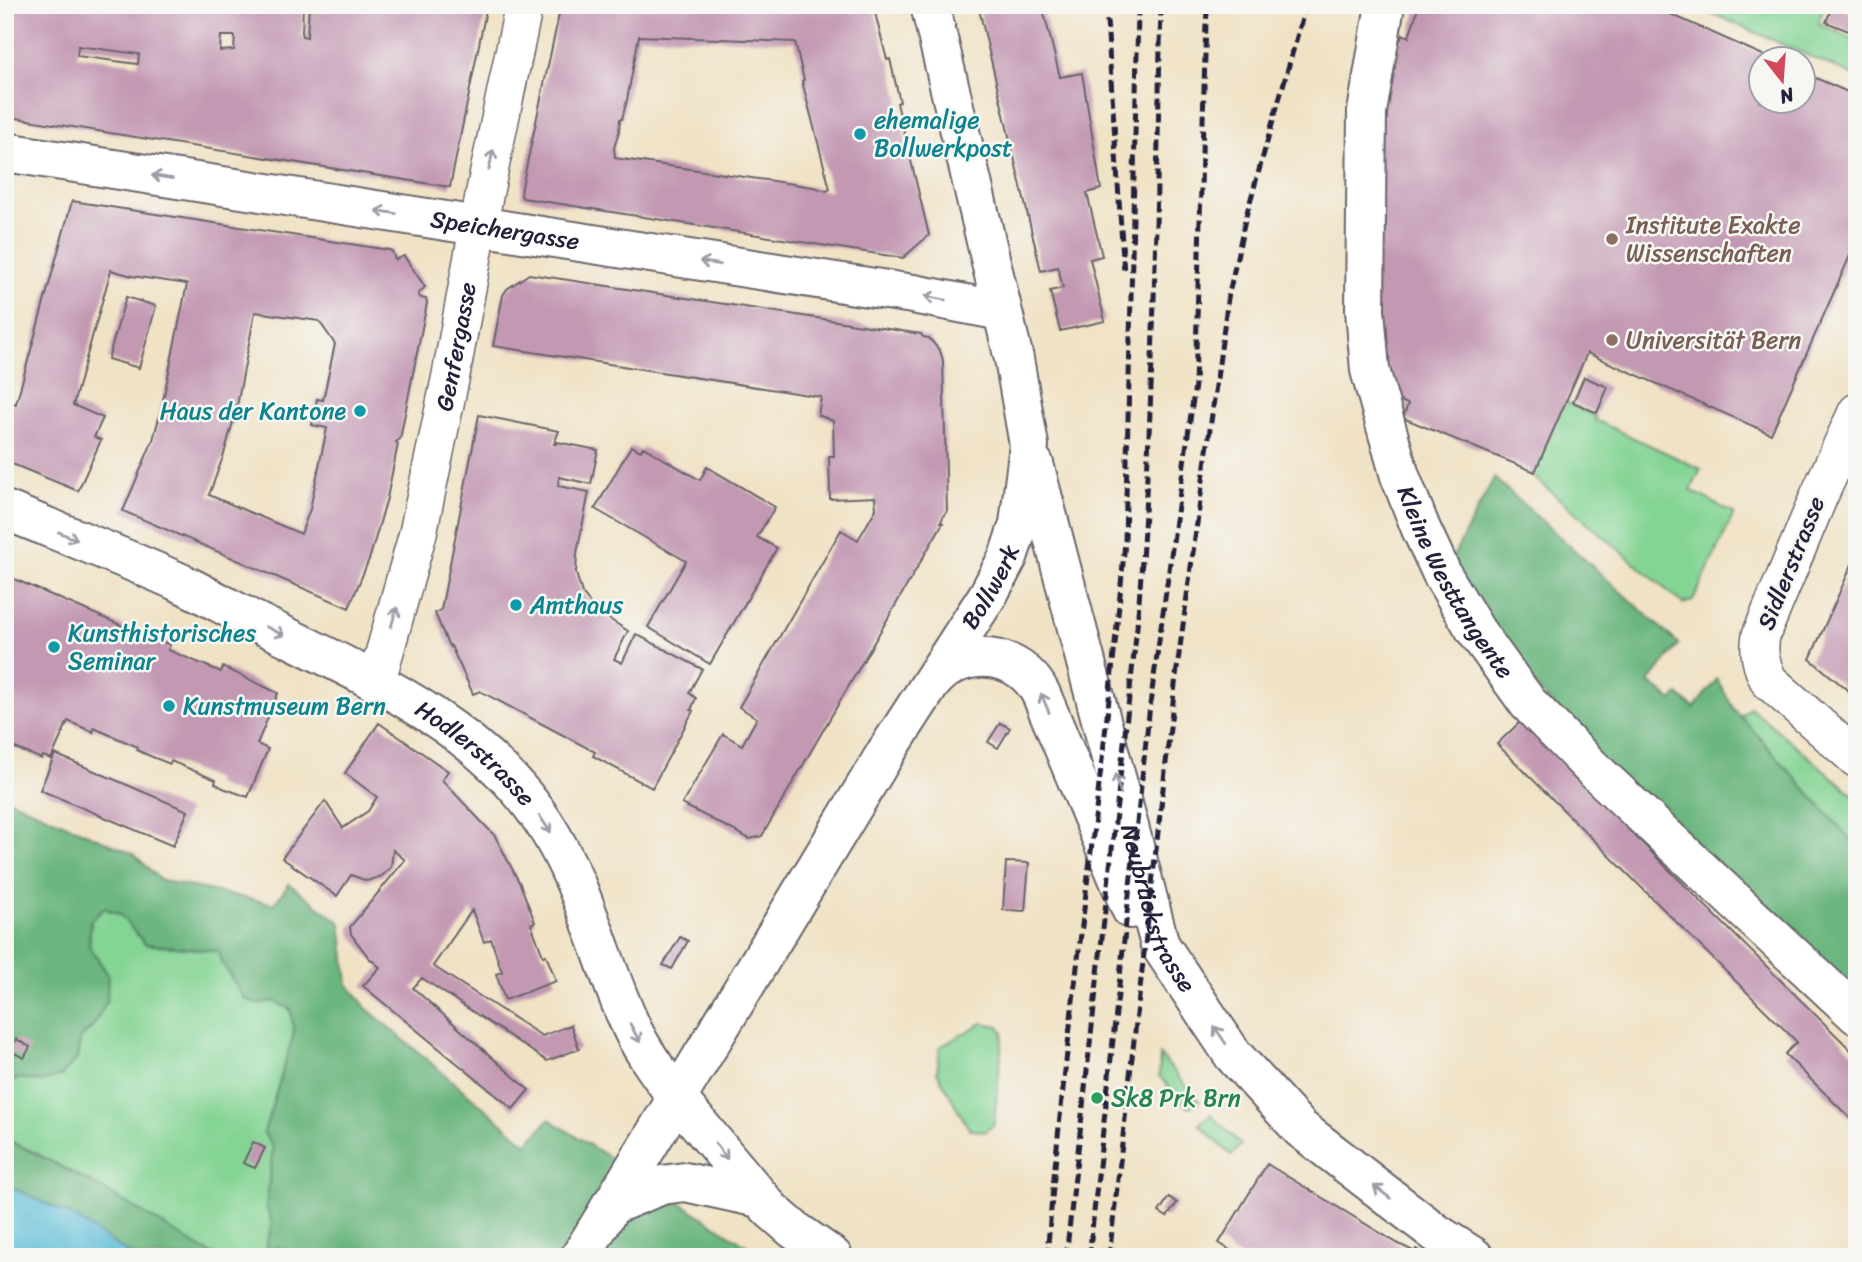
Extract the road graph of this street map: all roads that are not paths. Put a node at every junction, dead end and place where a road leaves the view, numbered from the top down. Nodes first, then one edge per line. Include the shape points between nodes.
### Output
1 (524, 5) edge
2 (930, 5) edge
3 (1385, 5) edge
4 (5, 152) edge
5 (478, 227) junction
6 (1002, 311) junction
7 (1857, 412) edge
8 (1029, 445) junction
9 (5, 510) edge
10 (376, 683) junction
11 (921, 696) junction
12 (1857, 759) edge
13 (1160, 945) junction
14 (1857, 1014) edge
15 (677, 1098) junction
16 (644, 1179) junction
17 (760, 1198) junction
18 (580, 1257) edge
19 (832, 1257) edge
20 (1474, 1257) edge

5 -> 1 street, Genfergasse
2 - 6 main road, Bollwerk
3 - 14 main road, Kleine Westtangente via 1367,112 1365,310 1370,370 1400,476 1421,529 1476,631 1528,703 1599,775
5 -> 4 main road, Speichergasse
6 -> 5 main road, Speichergasse
10 -> 5 street, Genfergasse via 418,533
6 - 8 main road, Bollwerk
7 - 12 street, Sidlerstrasse via 1761,635 1759,650 1762,667 1780,693
8 - 11 main road, Bollwerk via 1019,524 1008,557
13 -> 8 main road, Neubrückstrasse
9 -> 10 main road, Hodlerstrasse via 178,582
10 -> 15 main road, Hodlerstrasse via 473,745 537,812 566,862 629,1023
13 -> 11 main road via 1129,906 1030,676 998,659 964,660 937,677
11 - 15 main road, Bollwerk
20 -> 13 main road, Neubrückstrasse via 1301,1129 1233,1055
15 - 16 main road, Bollwerk
15 -> 17 main road, Hodlerstrasse
16 - 17 main road via 685,1182
16 - 18 main road, Bollwerk via 610,1206
17 - 19 main road, Hodlerstrasse

